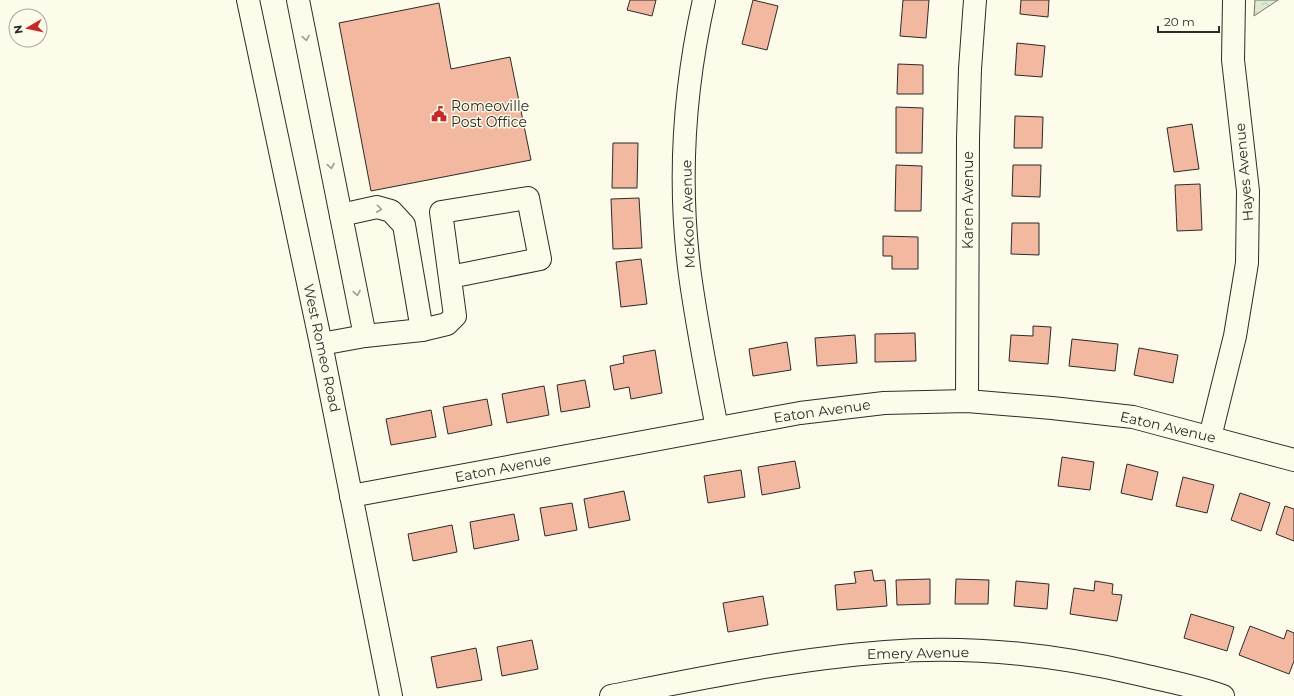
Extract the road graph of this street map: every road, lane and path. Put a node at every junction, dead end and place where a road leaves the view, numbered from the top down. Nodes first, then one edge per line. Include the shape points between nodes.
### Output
1 (248, 0) edge
2 (298, 0) edge
3 (704, 0) edge
4 (975, 0) edge
5 (1234, 0) edge
6 (341, 215) junction
7 (450, 276) junction
8 (422, 330) junction
9 (365, 336) junction
10 (321, 344) junction
11 (967, 401) junction
12 (717, 428) junction
13 (1210, 437) junction
14 (1294, 460) edge
15 (351, 496) junction
16 (391, 696) edge
17 (611, 696) edge
18 (1223, 696) edge

1 - 10 street, West Romeo Road
2 -> 6 street
3 - 12 street, McKool Avenue via 691,71 685,156 686,217 690,274
4 - 11 street, Karen Avenue via 968,139
5 - 13 street, Hayes Avenue via 1233,60 1248,191 1247,263 1235,336
6 -> 8 street via 377,207 391,211 404,225
6 -> 9 street
7 - 7 street via 441,212 528,198 540,259
7 - 8 street via 456,316 447,324
8 - 9 street
9 - 10 street
10 - 15 street, West Romeo Road
11 - 12 street, Eaton Avenue via 884,403 800,413
11 - 13 street, Eaton Avenue via 1133,417
12 - 15 street, Eaton Avenue
13 - 14 street, Eaton Avenue
15 - 16 street, West Romeo Road
17 - 18 street, Emery Avenue via 766,666 886,652 932,650 1037,655 1113,668

